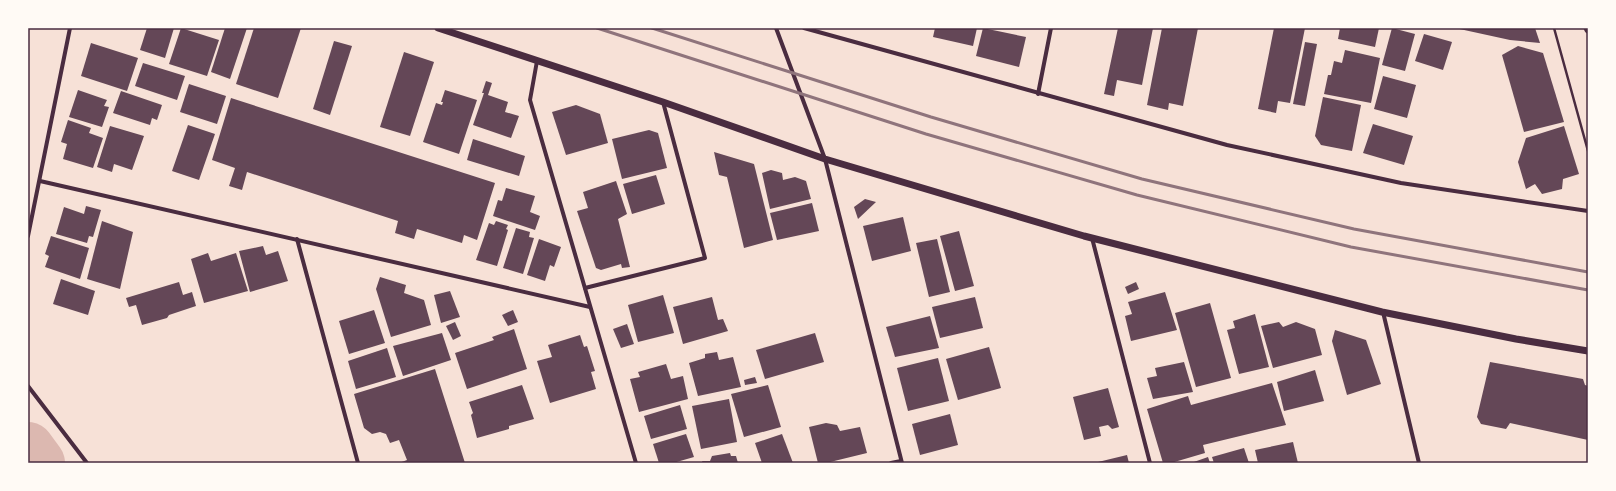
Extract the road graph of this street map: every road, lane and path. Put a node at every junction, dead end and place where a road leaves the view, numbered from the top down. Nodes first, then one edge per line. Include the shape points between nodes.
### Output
1 (70, 28) edge
2 (438, 28) edge
3 (776, 28) edge
4 (804, 28) edge
5 (1051, 28) edge
6 (1554, 28) edge
7 (537, 61) junction
8 (1038, 94) junction
9 (662, 102) junction
10 (1588, 151) edge
11 (825, 159) junction
12 (40, 181) junction
13 (1588, 211) edge
14 (28, 236) edge
15 (1092, 238) junction
16 (297, 240) junction
17 (585, 288) junction
18 (590, 308) junction
19 (1382, 312) junction
20 (1588, 351) edge
21 (28, 386) edge
22 (902, 462) edge
23 (87, 463) edge
24 (358, 463) edge
25 (636, 463) edge
26 (891, 463) edge
27 (1150, 463) edge
28 (1419, 463) edge

1 - 12 street
2 - 7 street
3 - 11 street
4 - 8 street
5 - 8 street
6 - 10 path
7 - 9 street
7 - 17 street via 530,100
8 - 13 street via 1227,145 1394,181
9 - 11 street
9 - 17 street via 705,258
11 - 15 street
11 - 22 street
12 - 14 street
12 - 16 street
15 - 19 street
15 - 27 street
16 - 18 street
16 - 24 street
17 - 18 street
18 - 25 street
19 - 20 street
19 - 28 street
21 - 23 street
22 - 26 street

